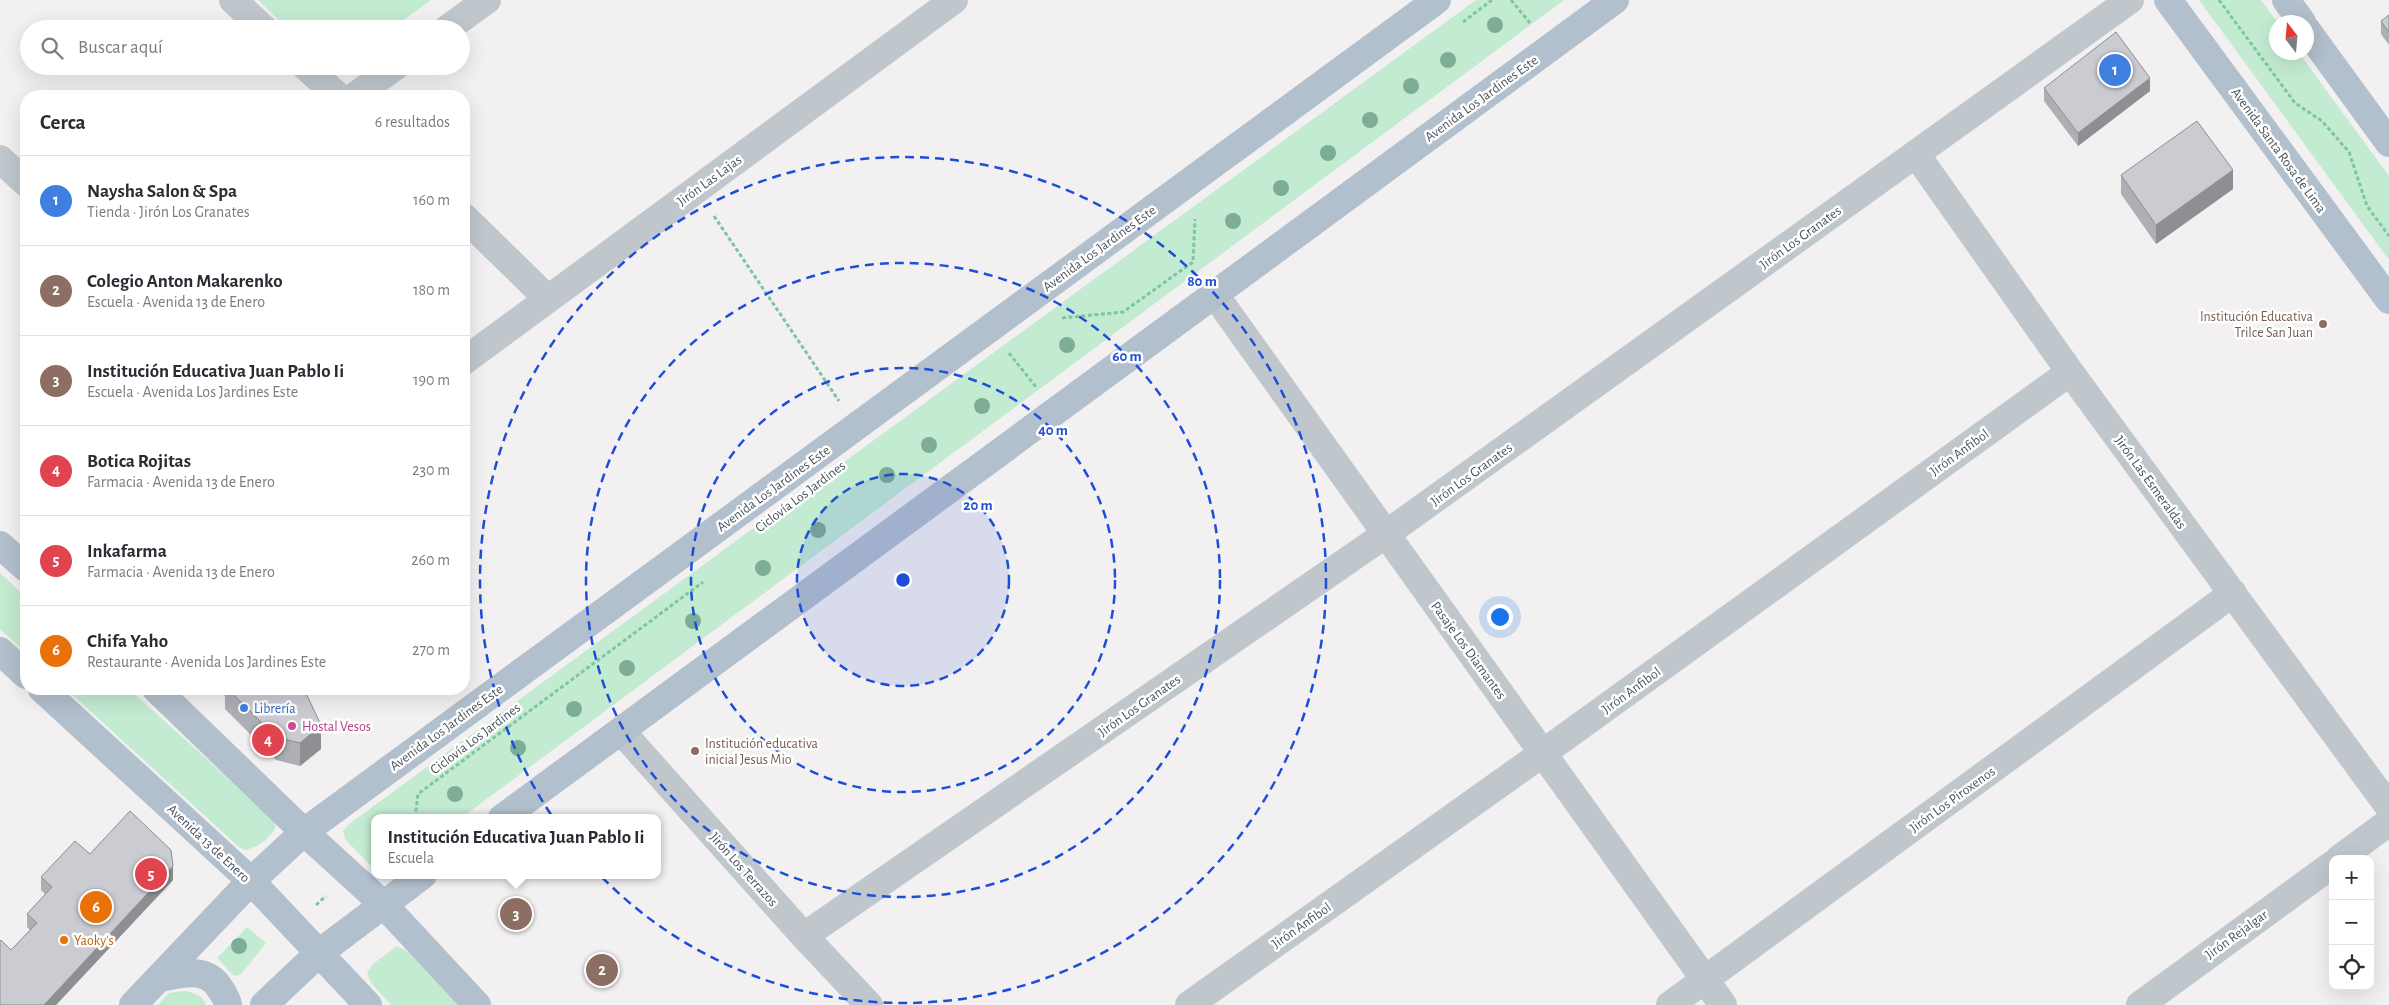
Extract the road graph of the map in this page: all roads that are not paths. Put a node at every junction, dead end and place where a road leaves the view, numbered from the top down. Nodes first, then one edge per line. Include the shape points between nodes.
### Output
1 (233, 0) edge
2 (487, 0) edge
3 (954, 0) edge
4 (1437, 0) edge
5 (1615, 0) edge
6 (2130, 0) edge
7 (2168, 0) edge
8 (2286, 0) edge
9 (2297, 15) edge
10 (254, 20) edge
11 (459, 20) edge
12 (2314, 39) edge
13 (315, 75) edge
14 (384, 75) edge
15 (331, 90) edge
16 (363, 90) edge
17 (2389, 143) edge
18 (1916, 154) junction
19 (0, 159) edge
20 (20, 177) edge
21 (470, 223) edge
22 (1215, 295) junction
23 (548, 299) junction
24 (2389, 300) edge
25 (470, 357) edge
26 (2070, 372) junction
27 (1386, 534) junction
28 (0, 545) edge
29 (20, 563) edge
30 (2233, 593) junction
31 (0, 651) edge
32 (20, 669) edge
33 (49, 695) edge
34 (162, 695) edge
35 (621, 731) junction
36 (1543, 753) junction
37 (2389, 807) edge
38 (507, 814) edge
39 (2389, 822) edge
40 (304, 832) junction
41 (2344, 855) edge
42 (2329, 867) edge
43 (417, 879) edge
44 (251, 881) junction
45 (383, 904) junction
46 (804, 936) junction
47 (319, 953) junction
48 (160, 978) junction
49 (1705, 981) junction
50 (134, 1005) edge
51 (228, 1005) edge
52 (264, 1005) edge
53 (368, 1005) edge
54 (477, 1005) edge
55 (869, 1005) edge
56 (1189, 1005) edge
57 (1670, 1005) edge
58 (1723, 1005) edge
59 (2140, 1005) edge

1 - 10 street
2 - 11 street
3 - 23 street, Jirón Las Lajas
4 - 40 main road, Avenida Los Jardines Este
5 - 22 main road, Avenida Los Jardines Este
6 - 18 street, Jirón Los Granates
7 - 24 main road, Avenida Santa Rosa de Lima
8 - 9 main road
12 - 17 main road
13 - 15 street
14 - 16 street
18 - 26 street, Jirón Las Esmeraldas
18 - 27 street, Jirón Los Granates
19 - 20 street
21 - 23 street
22 - 27 street, Pasaje Los Diamantes
22 - 35 main road, Avenida Los Jardines Este
23 - 25 street, Jirón Las Lajas
26 - 30 street, Jirón Las Esmeraldas
26 - 36 street, Jirón Anfibol
27 - 36 street, Pasaje Los Diamantes
27 - 46 street, Jirón Los Granates
28 - 29 main road
30 - 37 street, Jirón Las Esmeraldas
30 - 49 street, Jirón Los Piroxenos
31 - 32 main road
33 - 44 main road, Avenida 13 de Enero
34 - 40 main road
35 - 38 main road, Avenida Los Jardines Este
35 - 46 street, Jirón Los Terrazos
36 - 49 street, Pasaje Los Diamantes
36 - 56 street, Jirón Anfibol
39 - 41 street
40 - 44 main road, Avenida Los Jardines Este
40 - 45 main road
42 - 59 street, Jirón Rejalgar
43 - 45 main road
44 - 47 main road, Avenida 13 de Enero
44 - 48 main road, Avenida Los Jardines Este
45 - 47 main road
45 - 54 main road
46 - 55 street, Jirón Los Terrazos
47 - 52 main road
47 - 53 main road, Avenida 13 de Enero
48 - 50 main road, Avenida Los Jardines Este
48 - 51 main road via 194,972 214,978
49 - 57 street, Jirón Los Piroxenos
49 - 58 street, Pasaje Los Diamantes

